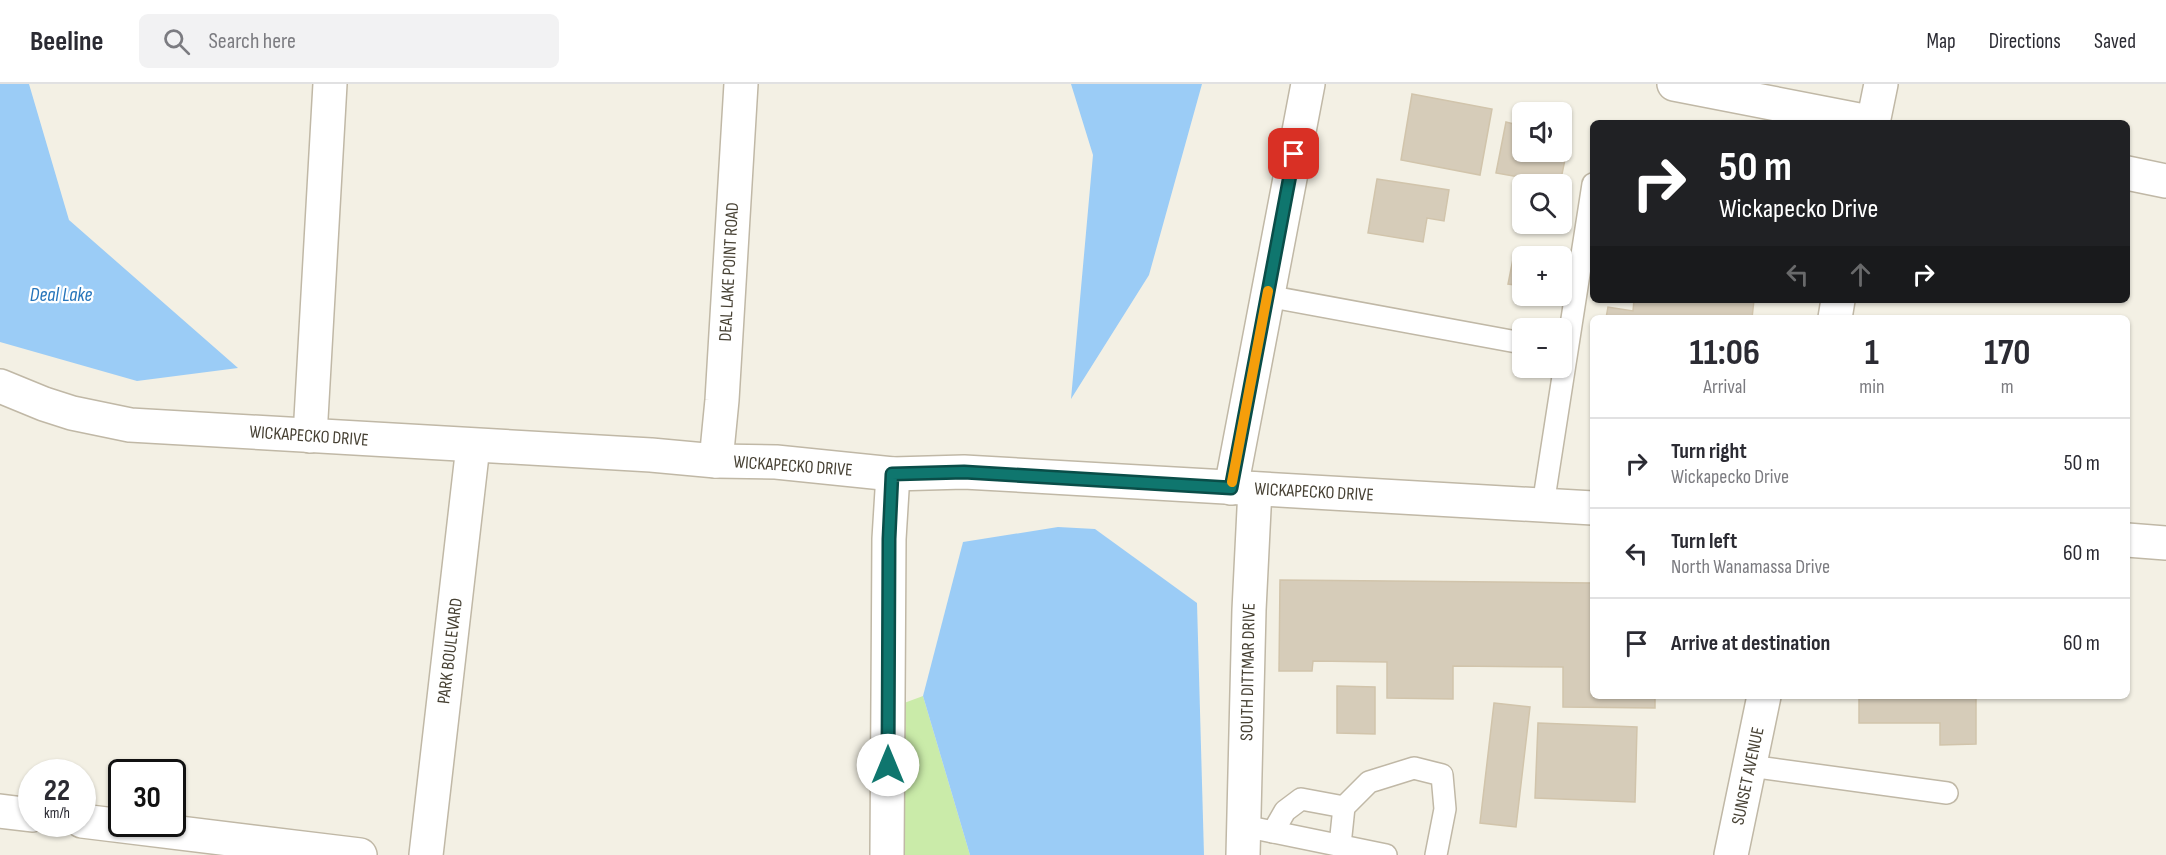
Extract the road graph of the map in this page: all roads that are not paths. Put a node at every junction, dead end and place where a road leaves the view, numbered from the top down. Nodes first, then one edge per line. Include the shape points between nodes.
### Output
1 (330, 84) edge
2 (741, 84) edge
3 (1308, 84) edge
4 (1674, 84) edge
5 (1881, 84) edge
6 (1858, 120) edge
7 (1874, 120) edge
8 (2130, 174) edge
9 (2166, 181) edge
10 (1590, 201) edge
11 (1268, 296) junction
12 (1570, 318) edge
13 (1512, 341) edge
14 (1560, 378) edge
15 (0, 386) edge
16 (310, 435) junction
17 (473, 446) junction
18 (716, 461) junction
19 (892, 474) junction
20 (1243, 489) junction
21 (1543, 505) junction
22 (1590, 508) edge
23 (2130, 540) edge
24 (2166, 543) edge
25 (1763, 699) edge
26 (1750, 766) junction
27 (1947, 793) dead end
28 (1344, 807) junction
29 (0, 812) edge
30 (18, 814) edge
31 (96, 823) edge
32 (1253, 837) edge
33 (1340, 845) junction
34 (360, 855) edge
35 (426, 855) edge
36 (887, 855) edge
37 (1386, 855) edge
38 (1436, 855) edge
39 (1731, 855) edge

1 - 16 street
2 - 18 street, DEAL LAKE POINT ROAD
3 - 11 street, SOUTH DITTMAR DRIVE
4 - 6 street
5 - 7 street
8 - 9 street
10 - 12 lane
11 - 13 lane
11 - 20 street, SOUTH DITTMAR DRIVE
14 - 21 lane
15 - 16 street, WICKAPECKO DRIVE via 72,413 130,425
16 - 17 street, WICKAPECKO DRIVE
17 - 18 street, WICKAPECKO DRIVE
17 - 35 street, PARK BOULEVARD
18 - 19 street, WICKAPECKO DRIVE via 776,462
19 - 20 street, WICKAPECKO DRIVE via 964,472
19 - 36 street
20 - 21 street, WICKAPECKO DRIVE
20 - 32 street, SOUTH DITTMAR DRIVE
21 - 22 street, WICKAPECKO DRIVE
23 - 24 street
25 - 26 street, SUNSET AVENUE
26 - 27 lane
26 - 39 street, SUNSET AVENUE
28 - 32 lane via 1301,799
28 - 33 lane
28 - 38 lane via 1369,782 1414,768 1442,776 1445,809
29 - 30 street
31 - 34 street
32 - 33 lane
33 - 37 lane

